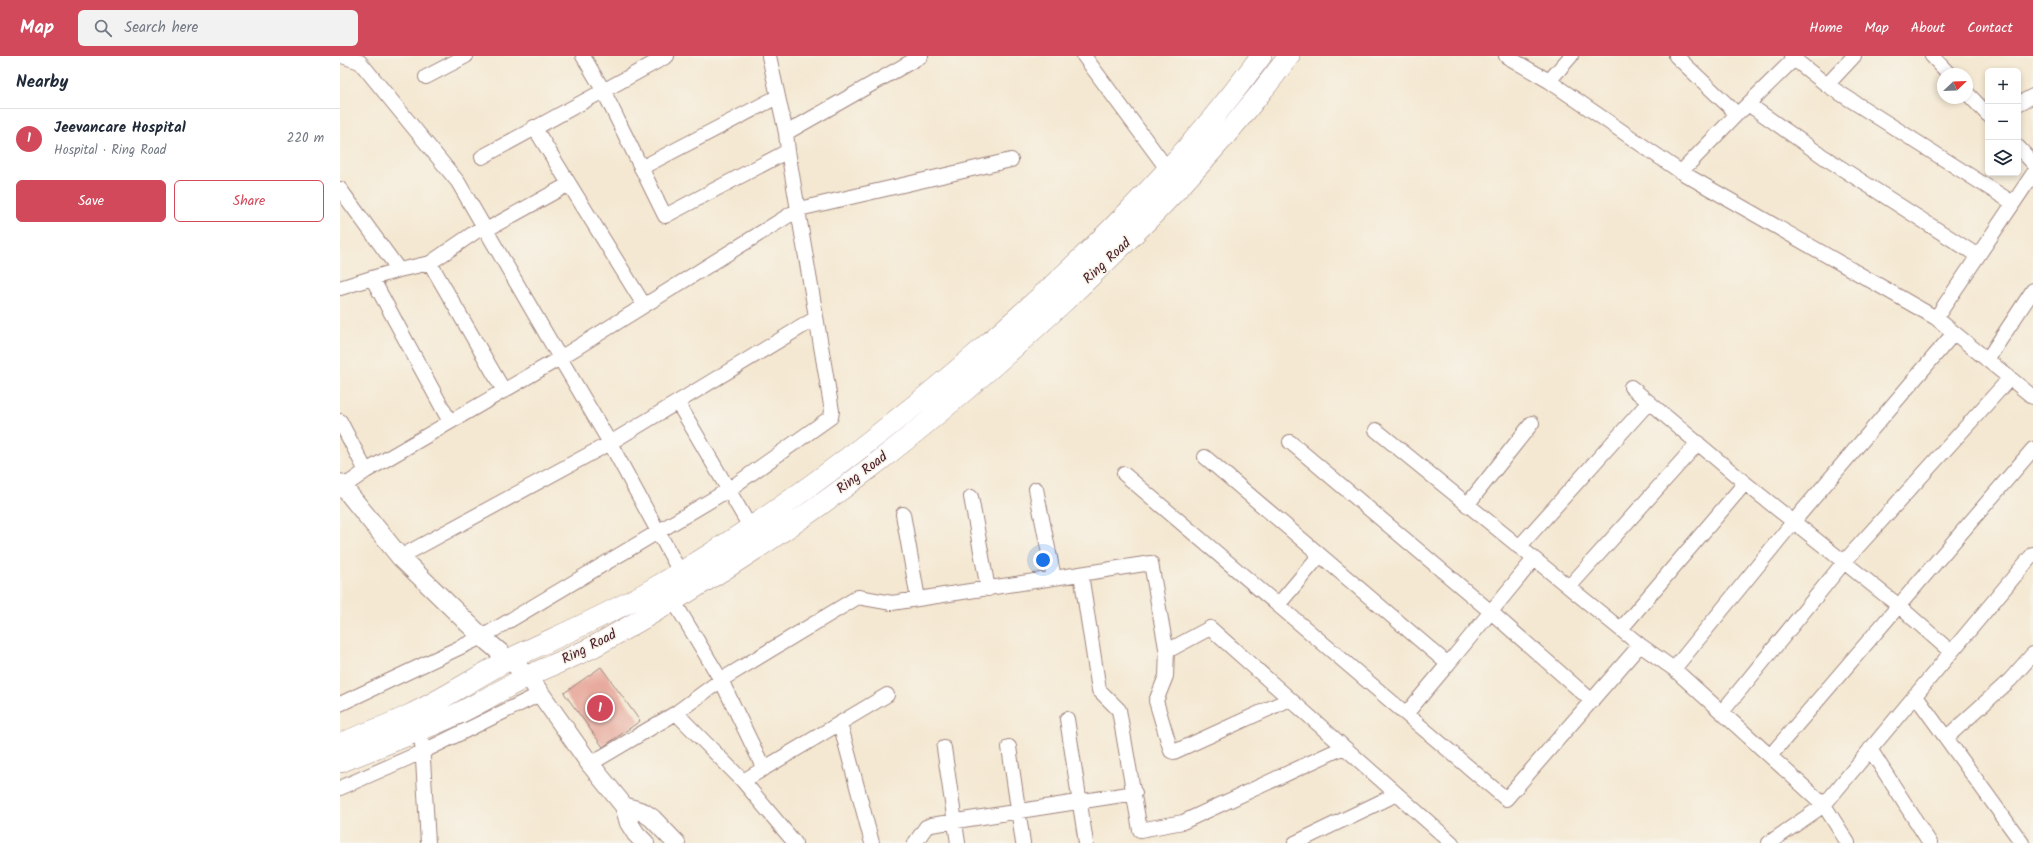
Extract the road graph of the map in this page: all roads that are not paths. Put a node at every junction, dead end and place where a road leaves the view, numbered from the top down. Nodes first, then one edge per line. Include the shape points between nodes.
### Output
1 (342, 56) edge
2 (466, 56) edge
3 (583, 56) edge
4 (667, 56) edge
5 (921, 56) edge
6 (1084, 56) edge
7 (1261, 56) edge
8 (1288, 56) edge
9 (1506, 56) edge
10 (1571, 56) edge
11 (1676, 56) edge
12 (1854, 56) edge
13 (1932, 56) edge
14 (774, 58) edge
15 (1793, 58) edge
16 (1943, 68) edge
17 (426, 77) dead end
18 (1549, 81) junction
19 (1827, 85) junction
20 (602, 90) junction
21 (2033, 96) edge
22 (777, 97) junction
23 (1973, 99) edge
24 (2021, 102) edge
25 (1748, 104) junction
26 (1985, 112) edge
27 (1737, 114) junction
28 (534, 127) junction
29 (786, 133) junction
30 (2021, 150) edge
31 (788, 151) junction
32 (482, 156) dead end
33 (1012, 160) dead end
34 (2033, 163) edge
35 (641, 168) junction
36 (1168, 170) junction
37 (1681, 172) junction
38 (2033, 174) edge
39 (569, 184) junction
40 (340, 189) edge
41 (2013, 203) junction
42 (799, 209) junction
43 (485, 228) junction
44 (1978, 256) junction
45 (430, 263) junction
46 (399, 270) junction
47 (372, 278) junction
48 (340, 288) edge
49 (2033, 290) edge
50 (644, 305) junction
51 (816, 318) junction
52 (1936, 318) junction
53 (1954, 333) junction
54 (560, 358) junction
55 (1987, 360) junction
56 (2010, 378) junction
57 (1631, 387) dead end
58 (504, 391) junction
59 (2033, 397) edge
60 (1649, 402) junction
61 (678, 403) junction
62 (340, 420) edge
63 (450, 422) junction
64 (1532, 423) dead end
65 (1376, 430) dead end
66 (1290, 442) dead end
67 (610, 443) junction
68 (1698, 443) junction
69 (2033, 449) edge
70 (1206, 457) dead end
71 (366, 471) junction
72 (1124, 474) dead end
73 (1745, 483) junction
74 (342, 485) edge
75 (1036, 489) dead end
76 (728, 490) junction
77 (972, 497) dead end
78 (1467, 505) junction
79 (903, 514) dead end
80 (1794, 521) junction
81 (750, 527) junction
82 (658, 533) junction
83 (1519, 547) junction
84 (1320, 554) junction
85 (2033, 554) edge
86 (400, 557) junction
87 (1534, 559) junction
88 (1844, 562) junction
89 (680, 572) junction
90 (1081, 574) junction
91 (1054, 578) junction
92 (1569, 587) junction
93 (988, 589) junction
94 (918, 599) junction
95 (673, 600) junction
96 (1278, 605) junction
97 (1899, 606) junction
98 (1491, 612) junction
99 (1620, 629) junction
100 (482, 637) junction
101 (1640, 645) junction
102 (1167, 649) junction
103 (1951, 652) junction
104 (2033, 654) edge
105 (509, 660) junction
106 (1448, 664) junction
107 (1674, 669) junction
108 (528, 676) junction
109 (721, 680) junction
110 (540, 694) junction
111 (887, 695) dead end
112 (1915, 695) junction
113 (1290, 698) junction
114 (1592, 700) junction
115 (340, 704) edge
116 (1722, 712) junction
117 (676, 713) junction
118 (1406, 714) junction
119 (1067, 719) dead end
120 (840, 723) junction
121 (421, 729) junction
122 (1946, 738) junction
123 (340, 744) edge
124 (1009, 747) dead end
125 (1344, 747) junction
126 (944, 748) dead end
127 (1870, 749) junction
128 (422, 752) junction
129 (1770, 756) junction
130 (340, 762) edge
131 (590, 764) junction
132 (764, 769) junction
133 (744, 781) junction
134 (340, 788) edge
135 (1135, 794) junction
136 (1397, 794) junction
137 (1079, 801) junction
138 (1824, 805) junction
139 (624, 806) junction
140 (1018, 812) junction
141 (955, 822) junction
142 (428, 843) edge
143 (645, 843) edge
144 (676, 843) edge
145 (795, 843) edge
146 (872, 843) edge
147 (915, 843) edge
148 (958, 843) edge
149 (1023, 843) edge
150 (1086, 843) edge
151 (1295, 843) edge
152 (1451, 843) edge
153 (1769, 843) edge
154 (1848, 843) edge
155 (1930, 843) edge
156 (2022, 843) edge

1 - 43 street via 360,62 458,182
2 - 17 street
3 - 20 street
4 - 20 street
5 - 29 street
6 - 36 street
7 - 36 highway, Ring Road via 1225,104
8 - 95 highway, Ring Road via 1255,102 1195,172 1125,245 1020,342 943,410 868,470 780,532
9 - 18 street
10 - 18 street
11 - 27 street
12 - 19 street
13 - 16 street
14 - 22 street
15 - 19 street
15 - 25 street
18 - 37 street
19 - 41 street
20 - 28 street
20 - 35 street
21 - 24 street
22 - 29 street
22 - 35 street
23 - 26 street
25 - 27 street
25 - 44 street via 1824,157
27 - 37 street
28 - 32 street
28 - 39 street
29 - 31 street
30 - 34 street
31 - 35 street via 665,216
31 - 42 street
33 - 42 street
36 - 81 highway, Ring Road via 1142,200 1031,306 917,404 831,472
37 - 52 street
38 - 41 street
39 - 43 street
39 - 50 street
40 - 46 street
41 - 44 street
42 - 50 street
42 - 51 street
43 - 45 street
43 - 54 street
44 - 52 street
45 - 46 street
45 - 58 street
46 - 47 street
47 - 48 street
47 - 63 street
49 - 55 street
50 - 54 street
51 - 61 street
51 - 76 street via 831,417
52 - 53 street
53 - 55 street
53 - 80 street
54 - 58 street
54 - 67 street
55 - 56 street
56 - 59 street
56 - 88 street
57 - 60 street
58 - 63 street
60 - 68 street
60 - 83 street
61 - 67 street
61 - 76 street
62 - 71 street
63 - 71 street
64 - 78 street
65 - 78 street
66 - 98 street
67 - 82 street
67 - 86 street
68 - 73 street
68 - 92 street
69 - 97 street
70 - 84 street
71 - 74 street
72 - 96 street
73 - 80 street
73 - 99 street
74 - 86 main road
75 - 91 street
76 - 81 street
76 - 82 street
77 - 93 street
78 - 83 street
79 - 94 street
80 - 88 street
80 - 107 street
81 - 89 highway, Ring Road
82 - 89 street
82 - 100 street
83 - 87 street
84 - 96 street
84 - 106 street
85 - 103 street
86 - 100 main road
87 - 92 street
87 - 98 street
88 - 97 street
88 - 116 street
89 - 105 highway, Ring Road via 642,595
90 - 91 street
90 - 102 street via 1151,563
90 - 135 street via 1099,690 1119,710
91 - 93 street
92 - 99 street
93 - 94 street
94 - 109 street via 892,603 858,597
95 - 108 highway, Ring Road via 600,644
95 - 109 street
96 - 118 street
97 - 103 street
97 - 129 street
98 - 106 street
98 - 114 street
99 - 101 street
100 - 105 main road
100 - 115 street
101 - 107 street
101 - 114 street
102 - 113 street via 1210,628
102 - 113 street via 1166,676 1156,701 1171,751
103 - 112 street
104 - 122 street via 2010,680
105 - 108 main road
105 - 123 highway, Ring Road via 410,715
106 - 118 street
107 - 116 street
108 - 110 main road
108 - 121 highway, Ring Road via 456,715
109 - 117 street
109 - 132 street
110 - 128 street
110 - 131 main road
111 - 120 street
112 - 122 street
112 - 127 street
113 - 125 street
114 - 118 street via 1506,799
116 - 129 street
117 - 131 street
117 - 133 street
119 - 137 street
120 - 132 street
120 - 146 street
121 - 128 street
121 - 130 highway, Ring Road
122 - 156 street
124 - 140 street
125 - 135 street via 1183,822 1140,830
125 - 136 street
126 - 141 street
127 - 138 street
127 - 155 street
128 - 134 street
128 - 142 street
129 - 138 street
131 - 139 main road
132 - 133 street
133 - 145 street
135 - 137 street
136 - 151 street
136 - 152 street
137 - 140 street
137 - 150 street
138 - 153 street
138 - 154 street
139 - 143 main road via 629,823
139 - 144 main road via 652,818
140 - 141 street
140 - 149 street
141 - 147 street via 928,826
141 - 148 street

